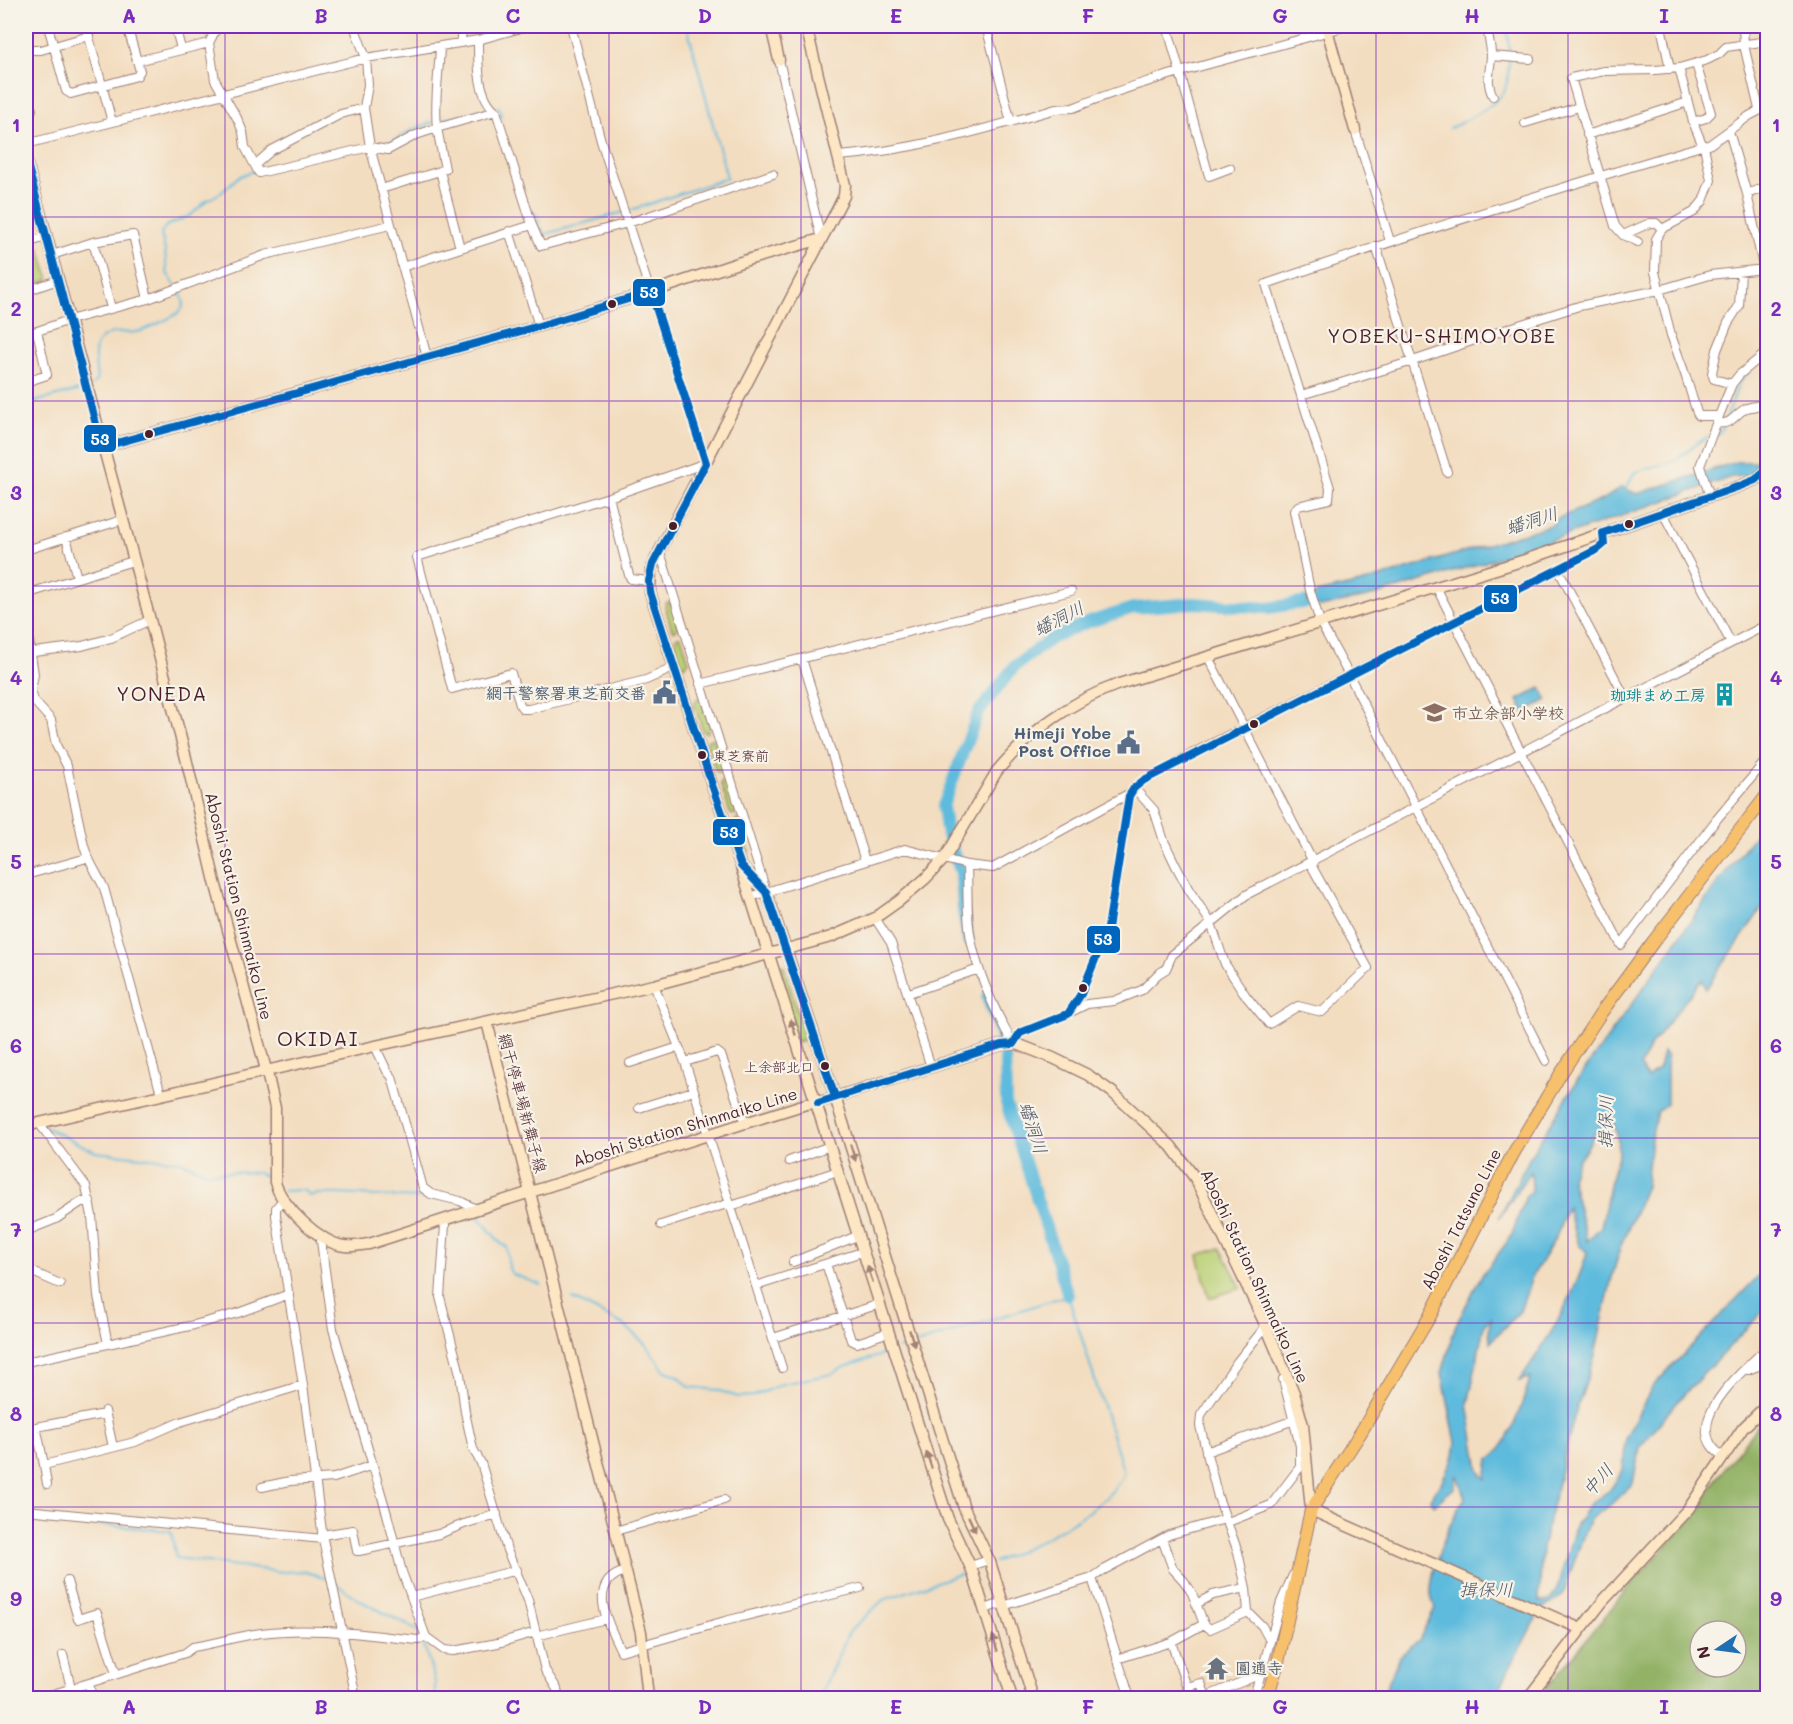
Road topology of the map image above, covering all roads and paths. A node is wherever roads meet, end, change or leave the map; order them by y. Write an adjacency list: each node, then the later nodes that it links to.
1 (48, 26): 24 (street)
2 (86, 26): 19 (street)
3 (128, 26): 33 (street)
4 (175, 26): 27 (street)
5 (215, 26): 22 (street)
6 (354, 26): 30 (street)
7 (463, 26): 23 (street)
8 (528, 26): 20 (street)
9 (571, 26): 72 (street)
10 (771, 26): 32 (street)
11 (806, 26): 60 (street)
12 (986, 26): 50 (street)
13 (1167, 26): 37 (street)
14 (1346, 26): 18 (street)
15 (1488, 26): 29 (street)
16 (1661, 26): 36 (street)
17 (1743, 26): 25 (street)
18 (1327, 28): 37 (street); 54 (street)
19 (89, 36): 24 (street); 38 (street)
20 (478, 40): 23 (street); 47 (street)
21 (1767, 41): 25 (street)
22 (209, 43): 27 (street); 40 (street)
23 (460, 43): 26 (street)
24 (54, 45): 28 (street); 38 (street)
25 (1744, 45): 34 (street); 46 (street)
26 (440, 46): 30 (street); 53 (street)
27 (181, 49): 33 (street)
28 (26, 50)
29 (1491, 56): 31 (street); 41 (street)
30 (366, 58): 40 (street); 45 (street)
31 (1530, 59)
32 (779, 60): 79 (street)
33 (137, 61): 38 (street)
34 (1696, 64): 35 (street); 51 (street)
35 (1679, 68): 36 (street); 42 (street)
36 (1670, 69): 44 (street)
37 (1181, 72): 50 (street); 63 (street)
38 (102, 85): 49 (street)
39 (26, 89): 48 (street)
40 (225, 94): 49 (street); 62 (street)
41 (1493, 96)
42 (1688, 102): 51 (street); 56 (street)
43 (1767, 106): 46 (street)
44 (1579, 107): 52 (street); 56 (street)
45 (364, 108): 58 (street); 62 (street)
46 (1759, 109): 55 (street)
47 (496, 111): 53 (street); 74 (street)
48 (26, 118)
49 (112, 122): 57 (street)
50 (1011, 122): 60 (street)
51 (1693, 122): 59 (street)
52 (1525, 123)
53 (436, 127): 58 (street); 64 (street)
54 (1355, 130): 80 (street)
55 (1729, 131): 59 (street); 69 (street)
56 (1587, 135): 66 (street)
57 (26, 144)
58 (370, 144): 62 (street); 68 (street)
59 (1701, 146): 66 (street); 75 (street)
60 (838, 156): 79 (street)
61 (26, 160): 70 (street, Aboshi Station Shinmaiko Line)
62 (257, 167)
63 (1230, 168)
64 (440, 171): 68 (street); 85 (street)
65 (773, 174): 72 (street)
66 (1600, 176): 77 (street); 80 (street)
67 (1767, 186): 69 (street)
68 (381, 189): 73 (street)
69 (1747, 194): 88 (street)
70 (38, 208): 71 (street); 78 (street, Aboshi Station Shinmaiko Line)
71 (26, 212)
72 (628, 223): 74 (street); 94 (street)
73 (390, 225): 87 (street); 95 (street)
74 (531, 225): 76 (street)
75 (1662, 229): 77 (street); 92 (street)
76 (509, 231): 85 (street); 98 (street)
77 (1623, 235): 82 (street)
78 (47, 237): 83 (street); 86 (street, Aboshi Station Shinmaiko Line)
79 (821, 240): 94 (street); 110 (street)
80 (1390, 241): 84 (street)
81 (93, 242): 86 (street); 95 (street); 96 (street)
82 (1638, 242)
83 (26, 243)
84 (1376, 246): 103 (street); 106 (street)
85 (460, 248): 87 (street)
86 (52, 255): 90 (street, Aboshi Station Shinmaiko Line)
87 (402, 267): 102 (street)
88 (1764, 269): 89 (street); 91 (street)
89 (1741, 272): 92 (street); 105 (street)
90 (58, 280): 93 (street); 97 (street, Aboshi Station Shinmaiko Line)
91 (1767, 288)
92 (1659, 290): 103 (street); 108 (street)
93 (26, 291)
94 (651, 292): 98 (street); 110 (street)
95 (148, 300): 96 (street)
96 (111, 308): 97 (street)
97 (69, 320): 99 (street); 109 (street, Aboshi Station Shinmaiko Line)
98 (539, 326): 102 (street)
99 (37, 331): 100 (street); 104 (street)
100 (26, 335)
101 (1767, 351): 105 (street)
102 (427, 357): 109 (street)
103 (1413, 362): 106 (street); 112 (street)
104 (26, 382)
105 (1732, 384): 108 (street)
106 (1301, 395): 130 (street)
107 (1767, 404): 108 (street)
108 (1718, 420): 114 (street)
109 (102, 447): 116 (street, Aboshi Station Shinmaiko Line)
110 (706, 463): 113 (street); 120 (street)
111 (1767, 469): 114 (street)
112 (1447, 472)
113 (609, 497): 124 (street); 137 (street)
114 (1710, 497): 115 (street)
115 (1663, 513): 117 (street); 133 (street)
116 (122, 520): 118 (street); 121 (street, Aboshi Station Shinmaiko Line)
117 (1603, 533): 122 (street); 125 (street)
118 (66, 537): 119 (street); 123 (street)
119 (26, 550)
120 (660, 552): 124 (street); 139 (street)
121 (133, 561): 123 (street); 128 (street, Aboshi Station Shinmaiko Line)
122 (1558, 569): 131 (street); 140 (street)
123 (76, 578): 127 (street)
124 (649, 581): 137 (street)
125 (1436, 587): 130 (street); 131 (street)
126 (1071, 591): 136 (street)
127 (26, 594)
128 (150, 620): 134 (street); 172 (street, Aboshi Station Shinmaiko Line)
129 (26, 621): 134 (street)
130 (1320, 622): 135 (street); 138 (street)
131 (1453, 622): 138 (street); 142 (street)
132 (1767, 624): 133 (street)
133 (1731, 643): 140 (street)
134 (28, 652): 149 (street)
135 (1208, 657): 141 (street); 148 (street)
136 (802, 659): 139 (street); 150 (street)
137 (674, 668): 147 (street)
138 (1349, 675): 141 (street); 146 (street)
139 (700, 684): 154 (street)
140 (1625, 697): 142 (street)
141 (1244, 728): 144 (street); 151 (street)
142 (1520, 752): 143 (street); 146 (street)
143 (1767, 758)
144 (1132, 790): 152 (street); 157 (street); 163 (street)
145 (1767, 794): 229 (main road, Aboshi Tatsuno Line)
146 (1415, 807): 151 (street); 168 (street)
147 (735, 848): 154 (street); 155 (street)
148 (941, 857): 150 (street); 152 (street); 156 (street)
149 (87, 858): 153 (street); 174 (street)
150 (865, 861): 154 (street)
151 (1311, 862): 157 (street); 157 (street)
152 (967, 865): 160 (street)
153 (26, 875)
154 (766, 892): 155 (street); 158 (street)
155 (750, 897): 159 (street)
156 (874, 918): 158 (street); 162 (street)
157 (1211, 923): 163 (street)
158 (787, 950): 159 (street); 175 (street)
159 (769, 955): 161 (street); 176 (street, one-way to 159)
160 (975, 970): 162 (street); 165 (street)
161 (654, 985): 164 (street); 167 (street)
162 (909, 993): 171 (street)
163 (1068, 1014): 165 (street)
164 (487, 1022): 166 (street); 185 (street, 網干停車場新舞子線)
165 (1007, 1045): 171 (street, Aboshi Station Shinmaiko Line); 204 (street, Aboshi Station Shinmaiko Line)
166 (375, 1046): 172 (street); 189 (street)
167 (679, 1047): 169 (street); 170 (street)
168 (1546, 1061)
169 (685, 1062): 173 (street); 179 (street)
170 (630, 1063)
171 (931, 1067): 175 (street, Aboshi Station Shinmaiko Line)
172 (266, 1071): 174 (street); 186 (street, Aboshi Station Shinmaiko Line)
173 (693, 1091): 177 (street); 181 (street)
174 (161, 1094): 178 (street)
175 (835, 1097): 176 (street, Aboshi Station Shinmaiko Line); 236 (street, one-way to 236)
176 (817, 1103): 179 (street, Aboshi Station Shinmaiko Line); 182 (street)
177 (639, 1108)
178 (39, 1123): 180 (street); 187 (street)
179 (745, 1123): 181 (street, Aboshi Station Shinmaiko Line)
180 (26, 1126)
181 (707, 1135): 185 (street, Aboshi Station Shinmaiko Line); 188 (street)
182 (830, 1146): 183 (street); 184 (street)
183 (789, 1161)
184 (838, 1171): 188 (street); 193 (street)
185 (531, 1191): 189 (street, Aboshi Station Shinmaiko Line); 232 (street, 網干停車場新舞子線)
186 (283, 1200): 194 (street, Aboshi Station Shinmaiko Line); 201 (street)
187 (90, 1201): 192 (street); 207 (street)
188 (730, 1204): 191 (street); 200 (street)
189 (476, 1209): 190 (street, Aboshi Station Shinmaiko Line)
190 (443, 1220): 194 (street, Aboshi Station Shinmaiko Line); 230 (street)
191 (661, 1225)
192 (26, 1231)
193 (857, 1236): 195 (street); 196 (street)
194 (323, 1237): 223 (street)
195 (862, 1252): 197 (street); 202 (street, one-way to 195)
196 (793, 1262)
197 (826, 1264): 200 (street); 203 (street)
198 (26, 1269): 199 (street)
199 (60, 1284)
200 (756, 1286): 206 (street)
201 (289, 1294): 207 (street); 214 (street)
202 (880, 1304): 203 (street); 205 (street)
203 (843, 1316): 205 (street); 206 (street)
204 (1266, 1326): 213 (street, Aboshi Station Shinmaiko Line); 220 (street)
205 (889, 1332): 238 (street, one-way to 205)
206 (772, 1338): 211 (street)
207 (108, 1344): 209 (street)
208 (1767, 1347): 212 (street)
209 (26, 1362)
210 (1767, 1362): 212 (street)
211 (782, 1368)
212 (1745, 1370): 221 (street)
213 (1288, 1376): 216 (street); 229 (street, Aboshi Station Shinmaiko Line)
214 (303, 1384): 219 (street); 224 (street)
215 (1767, 1404): 221 (street)
216 (1294, 1420): 220 (street); 231 (street)
217 (39, 1440): 218 (street); 219 (street); 222 (street)
218 (26, 1443)
219 (112, 1448): 222 (street)
220 (1206, 1452): 231 (street)
221 (1724, 1457): 252 (street)
222 (44, 1465): 225 (street)
223 (373, 1465): 224 (street); 235 (street)
224 (314, 1480): 226 (street); 233 (street)
225 (47, 1484)
226 (262, 1487)
227 (724, 1500): 232 (street)
228 (26, 1510): 233 (street)
229 (1315, 1512): 237 (main road, Aboshi Tatsuno Line); 252 (street)
230 (497, 1514): 235 (street); 239 (street)
231 (1226, 1520): 234 (street); 244 (street)
232 (615, 1531): 240 (street, 網干停車場新舞子線)
233 (322, 1537): 235 (street); 253 (street)
234 (1162, 1539): 241 (street); 246 (street)
235 (394, 1544): 245 (street)
236 (989, 1560): 238 (street); 247 (street)
237 (1298, 1563): 256 (street); 276 (main road, Aboshi Tatsuno Line)
238 (970, 1566): 248 (street)
239 (517, 1570): 245 (street); 254 (street)
240 (625, 1571): 250 (street); 258 (street, 網干停車場新舞子線)
241 (1092, 1578): 247 (street); 260 (street)
242 (67, 1581): 261 (street)
243 (860, 1588): 258 (street)
244 (1246, 1588): 246 (street); 249 (street)
245 (411, 1597): 255 (street)
246 (1196, 1604): 251 (street)
247 (1003, 1605): 248 (street); 272 (street)
248 (985, 1609): 271 (street, one-way to 248)
249 (1248, 1612): 251 (street); 256 (street)
250 (606, 1619): 254 (street); 258 (street)
251 (1204, 1624): 257 (street)
252 (1577, 1627): 277 (street)
253 (343, 1633): 255 (street); 261 (street); 268 (street)
254 (536, 1634): 255 (street); 269 (street)
255 (422, 1639)
256 (1269, 1639): 262 (street)
257 (1171, 1642): 260 (street); 274 (street)
258 (642, 1644): 270 (street, 網干停車場新舞子線)
259 (63, 1655): 264 (street)
260 (1117, 1659): 273 (street)
261 (116, 1674): 263 (street)
262 (1261, 1674): 265 (street); 275 (street)
263 (89, 1683): 264 (street); 267 (street)
264 (71, 1688): 266 (street)
265 (1222, 1695): 274 (street)
266 (53, 1698)
267 (92, 1698)
268 (356, 1698)
269 (559, 1698)
270 (648, 1698)
271 (1012, 1698)
272 (1033, 1698)
273 (1130, 1698)
274 (1205, 1698)
275 (1253, 1698)
276 (1267, 1698)
277 (1528, 1698)

